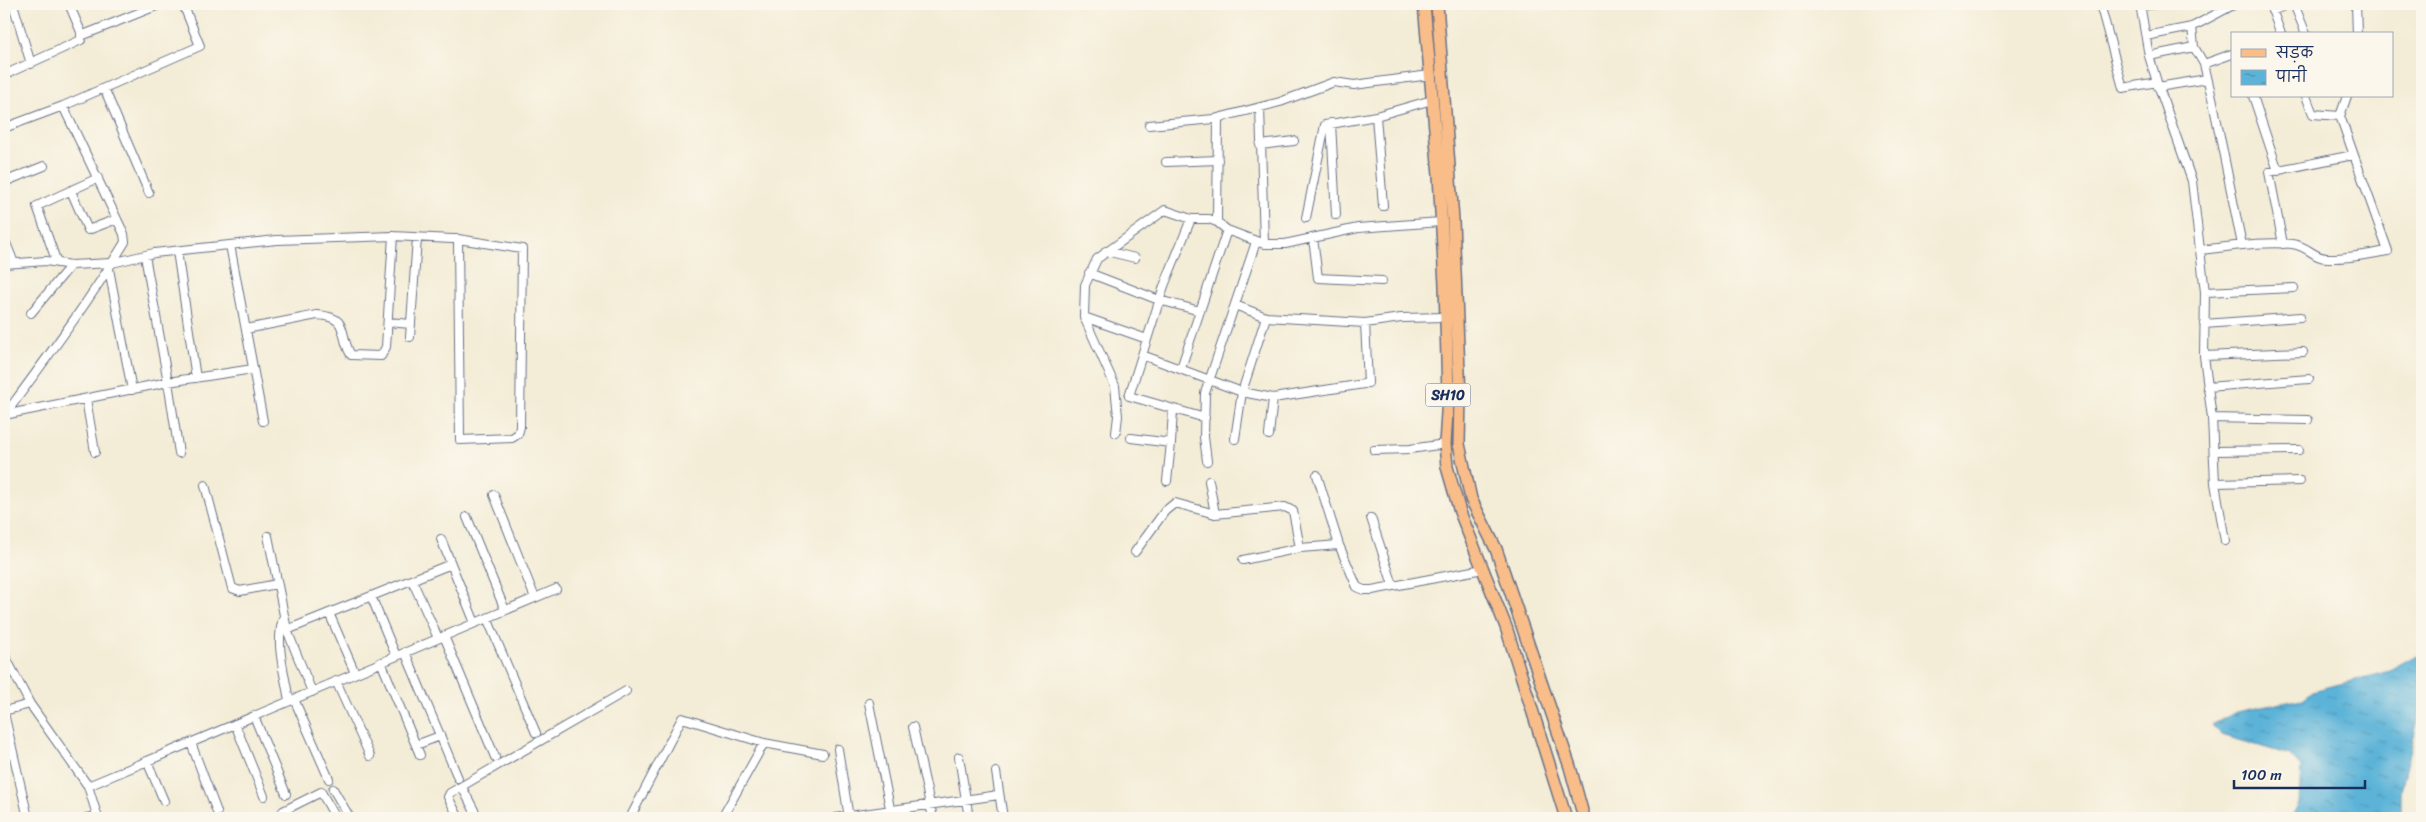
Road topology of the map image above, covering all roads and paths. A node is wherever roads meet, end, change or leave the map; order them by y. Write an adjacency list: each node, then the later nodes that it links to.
1 (13, 4): 25 (street)
2 (69, 4): 20 (street)
3 (161, 4): 20 (street)
4 (183, 4): 31 (street)
5 (1424, 4): 28 (main road, SH10)
6 (1437, 4): 84 (main road, SH10)
7 (2100, 4): 8 (street); 30 (street)
8 (2108, 4)
9 (2155, 4): 14 (street)
10 (2235, 4): 16 (street)
11 (2289, 4): 15 (street)
12 (2294, 4): 18 (street)
13 (2356, 4): 19 (street)
14 (2140, 5): 21 (street)
15 (2271, 7): 17 (street)
16 (2192, 27): 21 (street); 22 (street)
17 (2280, 32)
18 (2305, 32)
19 (2357, 32)
20 (81, 36): 25 (street)
21 (2146, 36): 24 (street)
22 (2194, 47): 24 (street); 26 (street)
23 (2231, 54): 26 (street)
24 (2149, 56): 30 (street)
25 (31, 64): 27 (street)
26 (2204, 64): 29 (street)
27 (4, 75)
28 (1430, 75): 35 (main road, SH10); 37 (street)
29 (2207, 79): 30 (street); 71 (street)
30 (2158, 85): 72 (street)
31 (104, 88): 36 (street); 54 (street)
32 (2255, 98): 50 (street)
33 (2307, 98): 39 (street)
34 (2346, 98): 39 (street)
35 (1432, 100): 38 (street); 61 (main road, SH10)
36 (64, 106): 43 (street); 51 (street)
37 (1260, 107): 40 (street); 45 (street)
38 (1376, 116): 41 (street); 55 (street)
39 (2340, 116): 46 (street)
40 (1218, 118): 42 (street); 47 (street)
41 (1331, 123): 56 (street); 57 (street)
42 (1149, 126)
43 (4, 128)
44 (1294, 141): 45 (street)
45 (1260, 146): 68 (street)
46 (2353, 156): 50 (street); 69 (street)
47 (1218, 160): 48 (street); 60 (street)
48 (1166, 162)
49 (44, 166): 52 (street)
50 (2278, 171): 69 (street)
51 (98, 178): 53 (street); 58 (street)
52 (4, 182)
53 (70, 191): 58 (street); 78 (street)
54 (149, 193)
55 (1383, 206)
56 (1336, 215)
57 (1306, 218)
58 (117, 219): 81 (street)
59 (1191, 219): 60 (street); 74 (street); 87 (street)
60 (1218, 222): 62 (street)
61 (1441, 222): 66 (street); 84 (main road, SH10)
62 (1227, 230): 68 (street); 89 (street)
63 (393, 236): 65 (street); 70 (street); 95 (street)
64 (4, 238): 77 (street)
65 (417, 238): 67 (street); 97 (street)
66 (1313, 238): 68 (street); 83 (street)
67 (458, 240): 67 (street)
68 (1260, 243): 88 (street)
69 (2282, 244): 71 (street)
70 (230, 245): 73 (street); 99 (street)
71 (2242, 245): 72 (street)
72 (2200, 250): 86 (street)
73 (177, 251): 75 (street); 107 (street)
74 (1106, 251): 76 (street); 82 (street)
75 (145, 256): 81 (street); 110 (street)
76 (1135, 258)
77 (14, 263): 78 (street); 79 (street)
78 (57, 263): 80 (street)
79 (4, 264)
80 (71, 265): 81 (street); 90 (street)
81 (110, 266): 112 (street); 117 (street)
82 (1089, 273): 87 (street); 91 (street)
83 (1382, 281)
84 (1449, 285): 93 (main road, SH10); 223 (main road, SH10)
85 (2294, 288): 86 (street)
86 (2205, 292): 98 (street)
87 (1159, 300): 89 (street); 101 (street)
88 (1235, 305): 92 (street); 108 (street)
89 (1200, 311): 105 (street)
90 (31, 314)
91 (1084, 317): 101 (street); 122 (street)
92 (1266, 317): 96 (street); 113 (street)
93 (1446, 317): 96 (street); 127 (main road, SH10)
94 (2300, 317): 98 (street)
95 (388, 322): 97 (street); 99 (street)
96 (1365, 323): 114 (street)
97 (411, 324): 100 (street)
98 (2204, 324): 104 (street)
99 (246, 329): 106 (street)
100 (410, 337)
101 (1147, 338): 103 (street)
102 (2303, 352): 104 (street)
103 (1142, 355): 105 (street); 116 (street)
104 (2204, 356): 111 (street)
105 (1181, 368): 108 (street)
106 (253, 369): 107 (street); 121 (street)
107 (196, 378): 110 (street)
108 (1210, 379): 113 (street); 118 (street)
109 (2309, 379): 111 (street)
110 (168, 382): 112 (street); 132 (street)
111 (2207, 387): 119 (street)
112 (132, 390): 115 (street)
113 (1242, 392): 114 (street); 125 (street)
114 (1273, 398): 123 (street)
115 (86, 399): 117 (street); 131 (street)
116 (1173, 410): 118 (street); 126 (street)
117 (4, 416)
118 (1204, 418): 133 (street)
119 (2212, 418): 120 (street); 130 (street)
120 (2308, 420)
121 (263, 421)
122 (1116, 433)
123 (1269, 435)
124 (1131, 438): 126 (street)
125 (1235, 439)
126 (1171, 443): 135 (street)
127 (1445, 444): 128 (street); 152 (main road, SH10)
128 (1374, 450)
129 (2298, 450): 130 (street)
130 (2214, 451): 138 (street)
131 (95, 452)
132 (179, 453)
133 (1207, 461)
134 (1317, 475): 147 (street)
135 (1167, 481)
136 (2300, 481): 138 (street)
137 (1209, 482): 141 (street)
138 (2215, 482): 146 (street)
139 (205, 485): 154 (street)
140 (494, 495): 158 (street)
141 (1215, 514): 148 (street); 149 (street)
142 (467, 517): 159 (street)
143 (1371, 518): 155 (street)
144 (268, 536): 154 (street)
145 (441, 539): 151 (street)
146 (2225, 541)
147 (1339, 545): 148 (street); 155 (street)
148 (1300, 548): 150 (street)
149 (1135, 552)
150 (1243, 560)
151 (451, 564): 153 (street); 163 (street)
152 (1484, 569): 155 (street); 222 (main road, SH10)
153 (412, 580): 157 (street); 165 (street)
154 (277, 584): 161 (street)
155 (1393, 585)
156 (556, 589): 158 (street)
157 (371, 596): 160 (street); 168 (street)
158 (535, 598): 159 (street)
159 (505, 610): 162 (street)
160 (329, 613): 164 (street); 170 (street)
161 (284, 616): 164 (street); 174 (street)
162 (488, 618): 163 (street); 181 (street)
163 (475, 623): 165 (street)
164 (287, 630): 173 (street)
165 (441, 637): 166 (street); 190 (street)
166 (405, 652): 168 (street); 182 (street)
167 (4, 654): 176 (street)
168 (396, 656): 169 (street)
169 (381, 662): 170 (street); 185 (street)
170 (355, 673): 171 (street)
171 (336, 682): 173 (street); 189 (street)
172 (626, 691): 197 (street)
173 (312, 692): 174 (street)
174 (292, 700): 178 (street); 195 (street)
175 (869, 703): 206 (street)
176 (30, 704): 177 (street); 196 (street)
177 (4, 712): 209 (street)
178 (254, 716): 179 (street); 199 (street)
179 (235, 724): 183 (street); 201 (street)
180 (913, 727): 204 (street)
181 (536, 733)
182 (440, 736): 185 (street); 194 (street)
183 (191, 743): 192 (street); 205 (street)
184 (764, 743): 188 (street); 216 (street); 217 (street)
185 (416, 745): 187 (street)
186 (838, 750): 208 (street)
187 (420, 754)
188 (823, 754)
189 (370, 756)
190 (495, 757)
191 (959, 757): 202 (street)
192 (147, 761): 196 (street); 203 (street)
193 (996, 772): 200 (street)
194 (458, 778)
195 (329, 779)
196 (88, 786): 207 (street)
197 (462, 788): 214 (street); 215 (street)
198 (333, 789): 213 (street)
199 (286, 794)
200 (999, 795): 202 (street); 221 (street)
201 (264, 796)
202 (967, 799): 204 (street); 220 (street)
203 (164, 801)
204 (931, 804): 206 (street); 219 (street)
205 (217, 812)
206 (892, 814): 208 (street)
207 (98, 817): 210 (street)
208 (849, 817): 218 (street)
209 (28, 818)
210 (86, 818)
211 (288, 818): 212 (street)
212 (336, 818)
213 (350, 818)
214 (459, 818)
215 (478, 818)
216 (630, 818)
217 (722, 818)
218 (835, 818)
219 (933, 818)
220 (969, 818)
221 (1003, 818)
222 (1566, 818)
223 (1584, 818)

